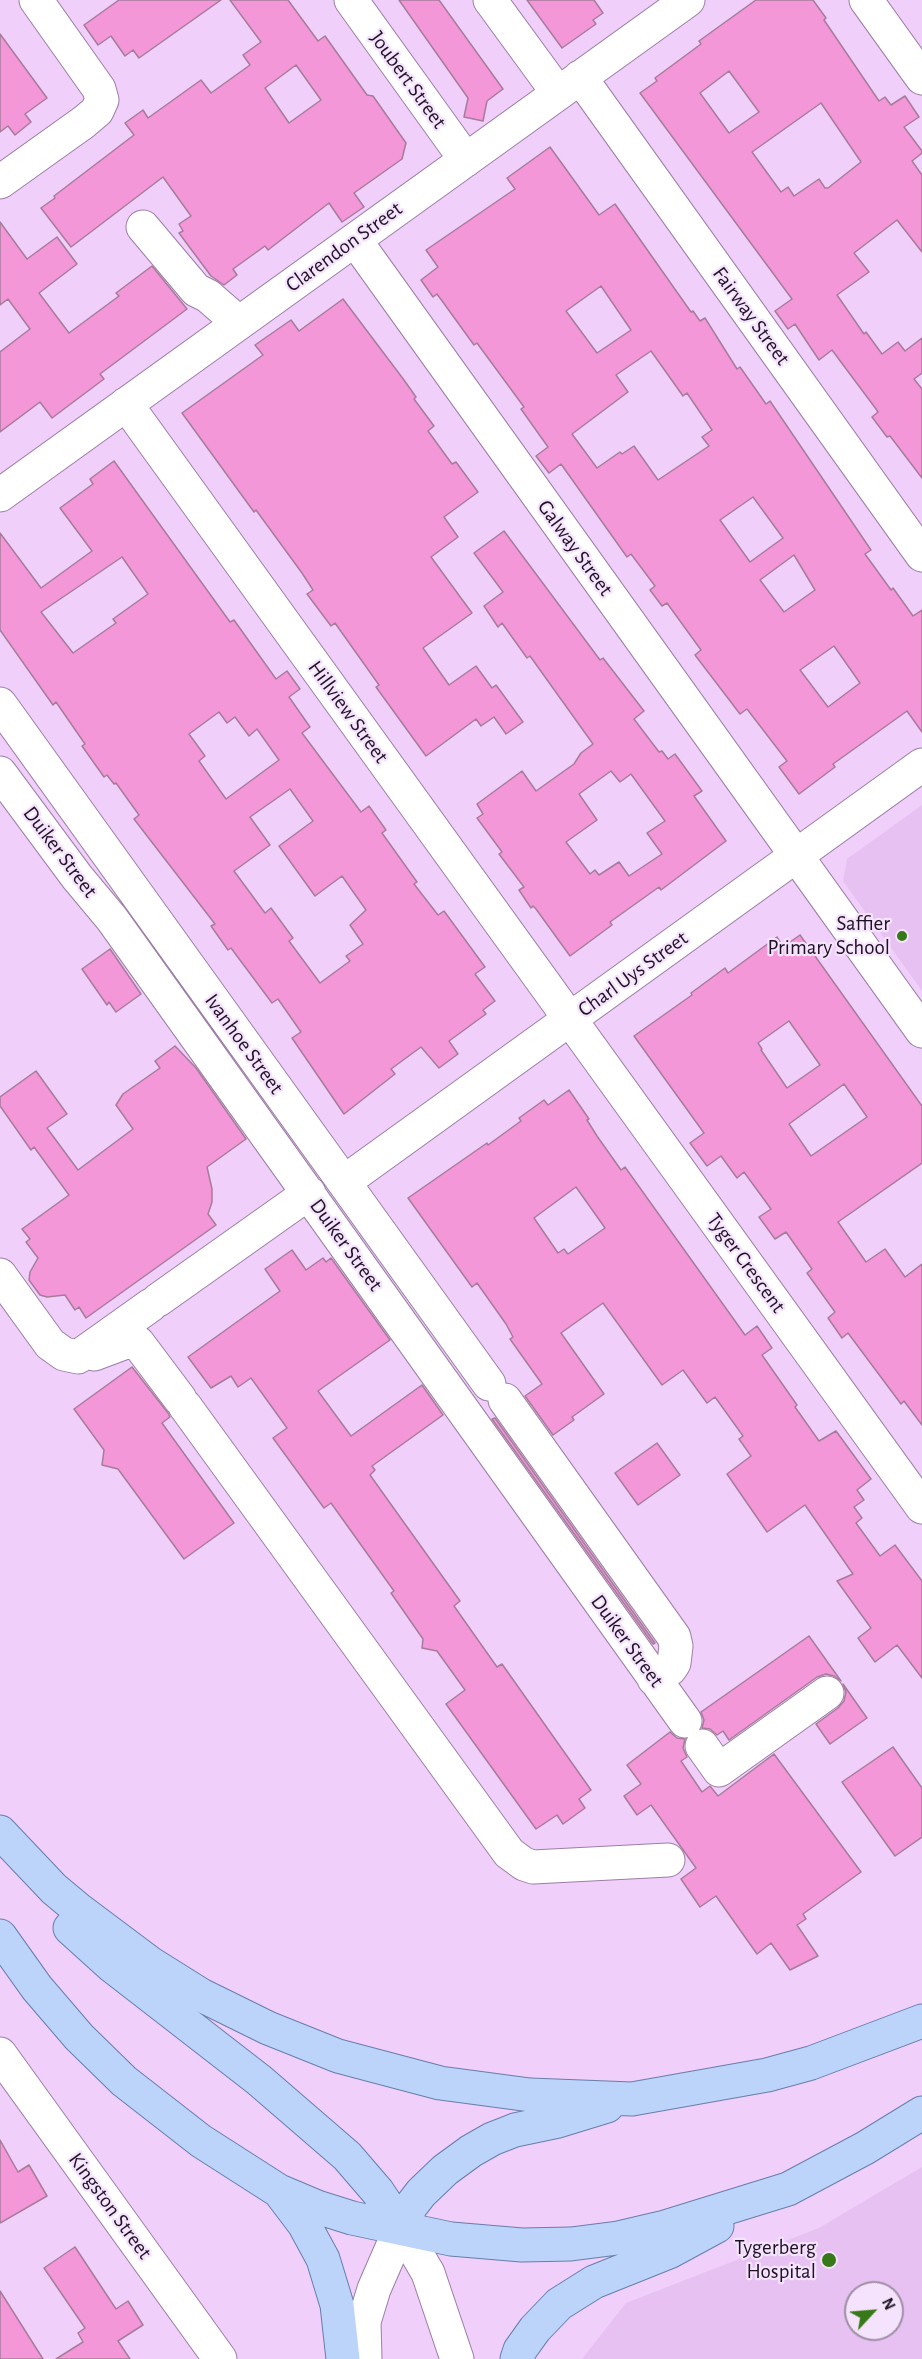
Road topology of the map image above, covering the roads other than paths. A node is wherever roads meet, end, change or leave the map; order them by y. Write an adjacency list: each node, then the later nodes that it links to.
1 (36, 0): 9 (street)
2 (351, 0): 8 (street, Joubert Street)
3 (490, 0): 7 (street, Fairway Street)
4 (688, 0): 7 (street, Clarendon Street)
5 (866, 0): 6 (street)
6 (922, 78)
7 (569, 85): 8 (street, Clarendon Street); 15 (street, Fairway Street)
8 (466, 160): 11 (street, Clarendon Street)
9 (0, 182)
10 (143, 227): 12 (street)
11 (355, 240): 12 (street, Clarendon Street); 19 (street, Galway Street)
12 (239, 323): 13 (street, Clarendon Street)
13 (126, 404): 14 (street, Clarendon Street); 20 (street, Hillview Street)
14 (0, 495)
15 (922, 555)
16 (0, 704): 22 (street, Ivanhoe Street)
17 (922, 765): 19 (street, Charl Uys Street)
18 (0, 773): 23 (street, Duiker Street)
19 (796, 856): 20 (street, Charl Uys Street); 21 (street)
20 (571, 1020): 22 (street, Charl Uys Street); 26 (street, Tyger Crescent)
21 (922, 1031)
22 (344, 1182): 27 (street, Ivanhoe Street)
23 (309, 1193): 25 (street); 27 (street, Duiker Street)
24 (0, 1275): 25 (street)
25 (78, 1357): 31 (street)
26 (922, 1507)
27 (654, 1679): 28 (street, Duiker Street)
28 (827, 1694)
29 (0, 1832): 35 (main road)
30 (0, 1853): 39 (main road)
31 (668, 1860)
32 (0, 1936): 38 (main road)
33 (922, 2021): 35 (main road)
34 (0, 2054): 40 (street, Kingston Street)
35 (632, 2099): 39 (main road)
36 (922, 2113): 37 (main road)
37 (788, 2188): 39 (main road); 44 (main road)
38 (279, 2191): 39 (main road); 41 (main road)
39 (401, 2227): 42 (street); 43 (street)
40 (220, 2359)
41 (343, 2359)
42 (365, 2359)
43 (457, 2359)
44 (517, 2359)

